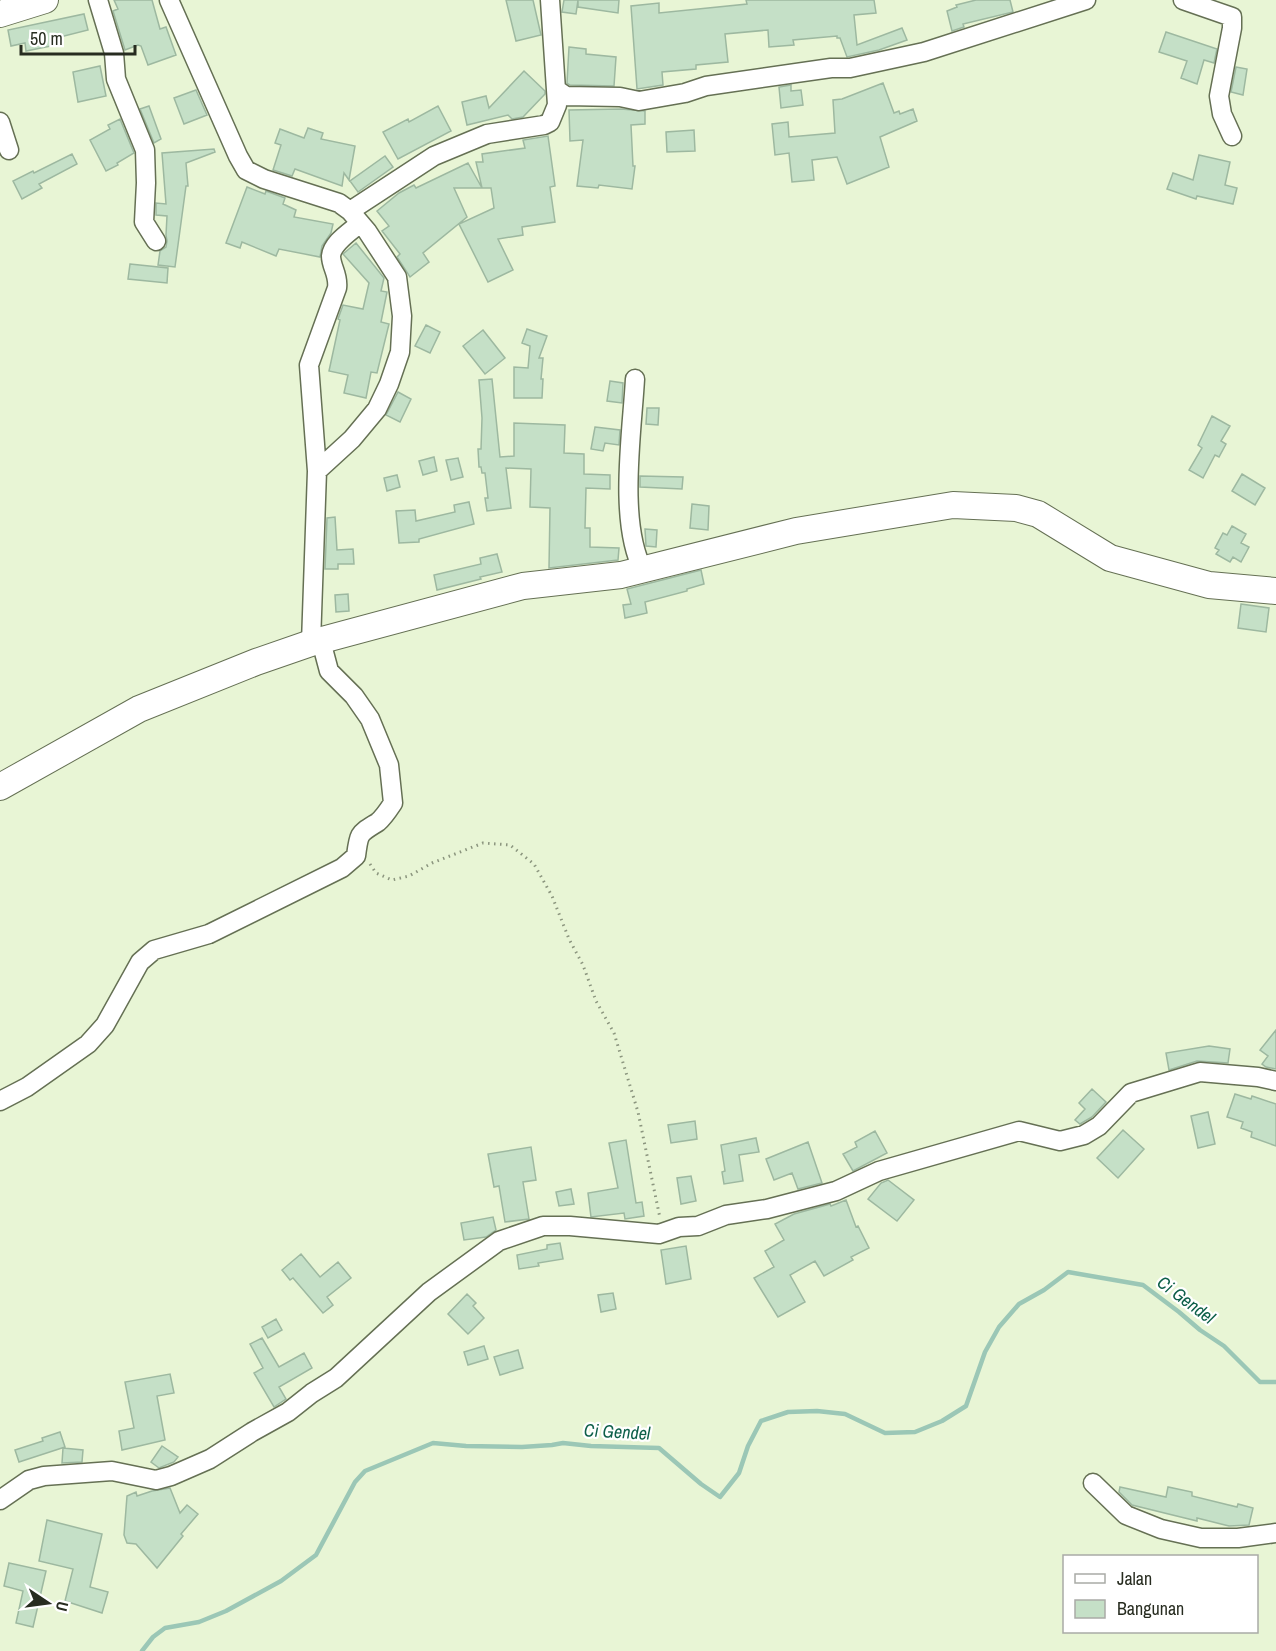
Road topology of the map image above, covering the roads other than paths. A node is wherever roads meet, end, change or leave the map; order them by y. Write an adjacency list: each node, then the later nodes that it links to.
1 (45, 0): 7 (street)
2 (98, 0): 13 (street)
3 (169, 0): 12 (street)
4 (550, 0): 8 (street)
5 (1086, 0): 8 (street)
6 (1183, 0): 10 (street)
7 (0, 14)
8 (556, 89): 12 (street)
9 (0, 122): 11 (street)
10 (1232, 136)
11 (9, 150)
12 (354, 217): 15 (street); 15 (street)
13 (156, 241)
14 (635, 379): 16 (street)
15 (317, 471): 18 (street)
16 (643, 570): 17 (street); 18 (street)
17 (1276, 591)
18 (316, 642): 19 (street); 21 (street)
19 (0, 787)
20 (1276, 1081): 23 (street)
21 (0, 1101)
22 (1094, 1483): 24 (street)
23 (0, 1500)
24 (1276, 1533)

